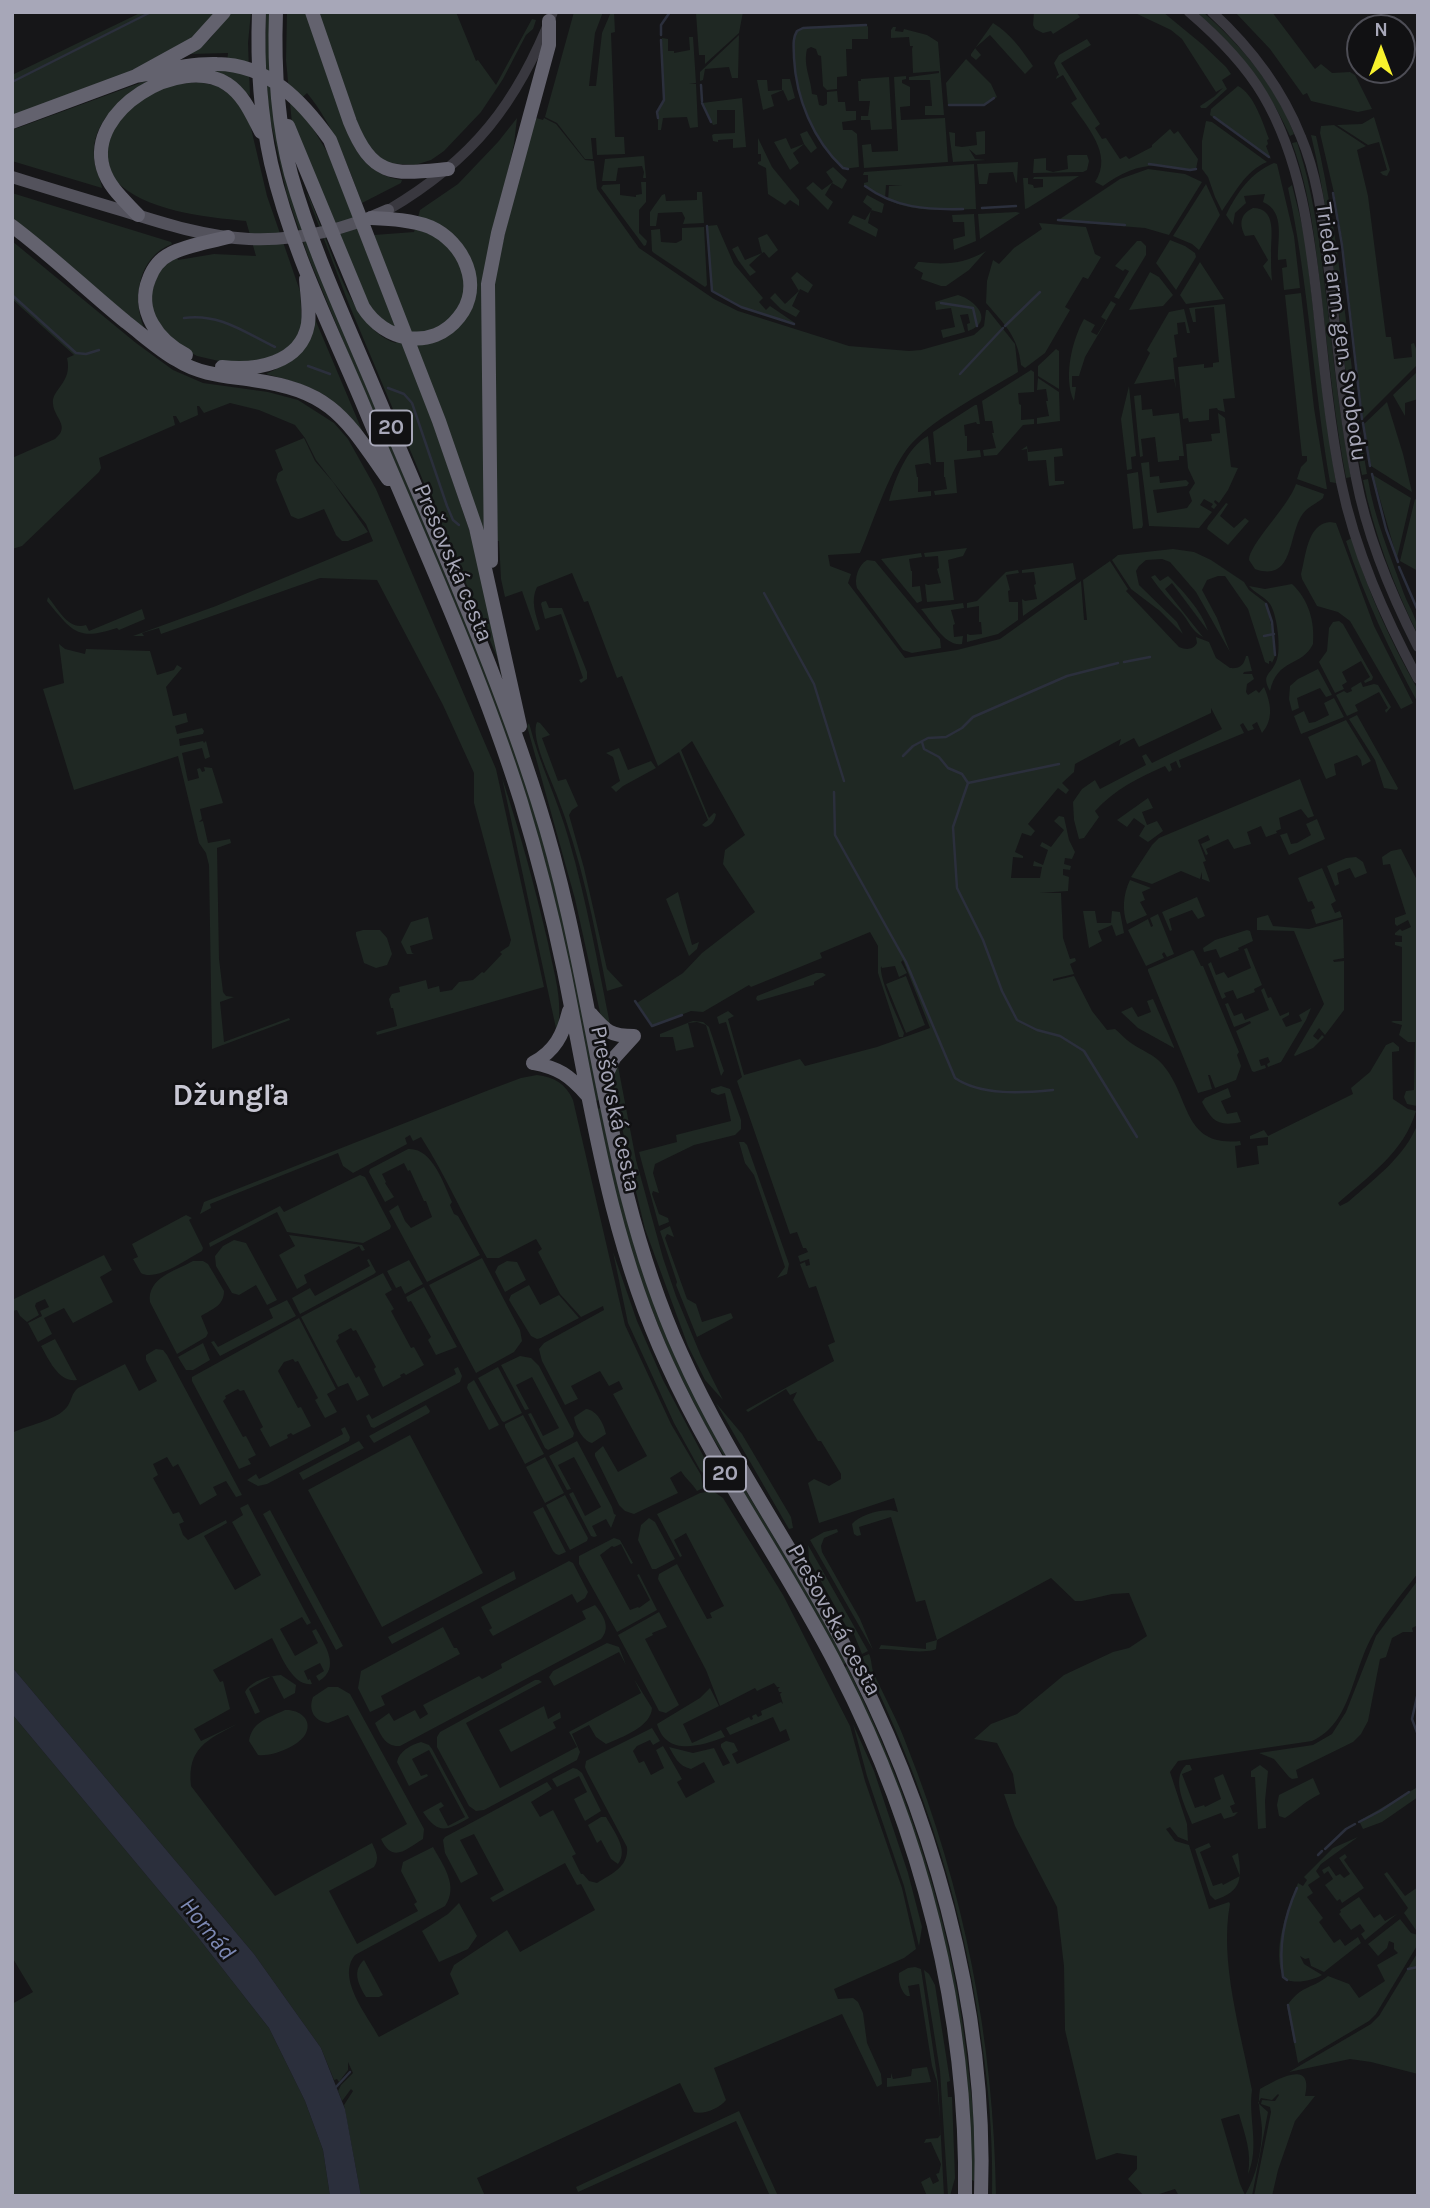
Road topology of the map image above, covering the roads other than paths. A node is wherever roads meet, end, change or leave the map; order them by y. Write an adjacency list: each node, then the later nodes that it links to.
1 (224, 12): 8 (highway)
2 (259, 12): 11 (highway, Prešovská cesta / 20)
3 (276, 12): 9 (highway, Prešovská cesta / 20)
4 (312, 12): 12 (highway)
5 (1189, 12): 23 (street, Trieda arm. gen. Svobodu)
6 (1212, 12): 22 (street, Trieda arm. gen. Svobodu)
7 (551, 17): 12 (street); 21 (highway)
8 (136, 76): 10 (highway); 21 (highway)
9 (278, 98): 15 (highway); 24 (highway, Prešovská cesta / 20)
10 (12, 122)
11 (267, 145): 14 (highway); 19 (highway, Prešovská cesta / 20)
12 (448, 169): 15 (street)
13 (12, 177): 14 (main road)
14 (138, 215): 18 (main road)
15 (390, 215): 16 (highway)
16 (371, 218): 18 (main road)
17 (12, 226): 20 (highway)
18 (228, 237): 19 (highway)
19 (305, 267): 20 (highway, Prešovská cesta / 20)
20 (403, 500): 25 (highway, Prešovská cesta / 20)
21 (491, 590): 24 (highway)
22 (1418, 647)
23 (1418, 678)
24 (522, 752): 26 (highway, Prešovská cesta / 20)
25 (571, 1006): 28 (highway, Prešovská cesta / 20); 28 (highway)
26 (590, 1013): 27 (highway, Prešovská cesta / 20); 27 (highway)
27 (603, 1082): 32 (highway, Prešovská cesta / 20)
28 (588, 1096): 29 (highway, Prešovská cesta / 20)
29 (965, 2176): 30 (highway); 31 (highway, Prešovská cesta / 20)
30 (955, 2196)
31 (965, 2196)
32 (981, 2196)

